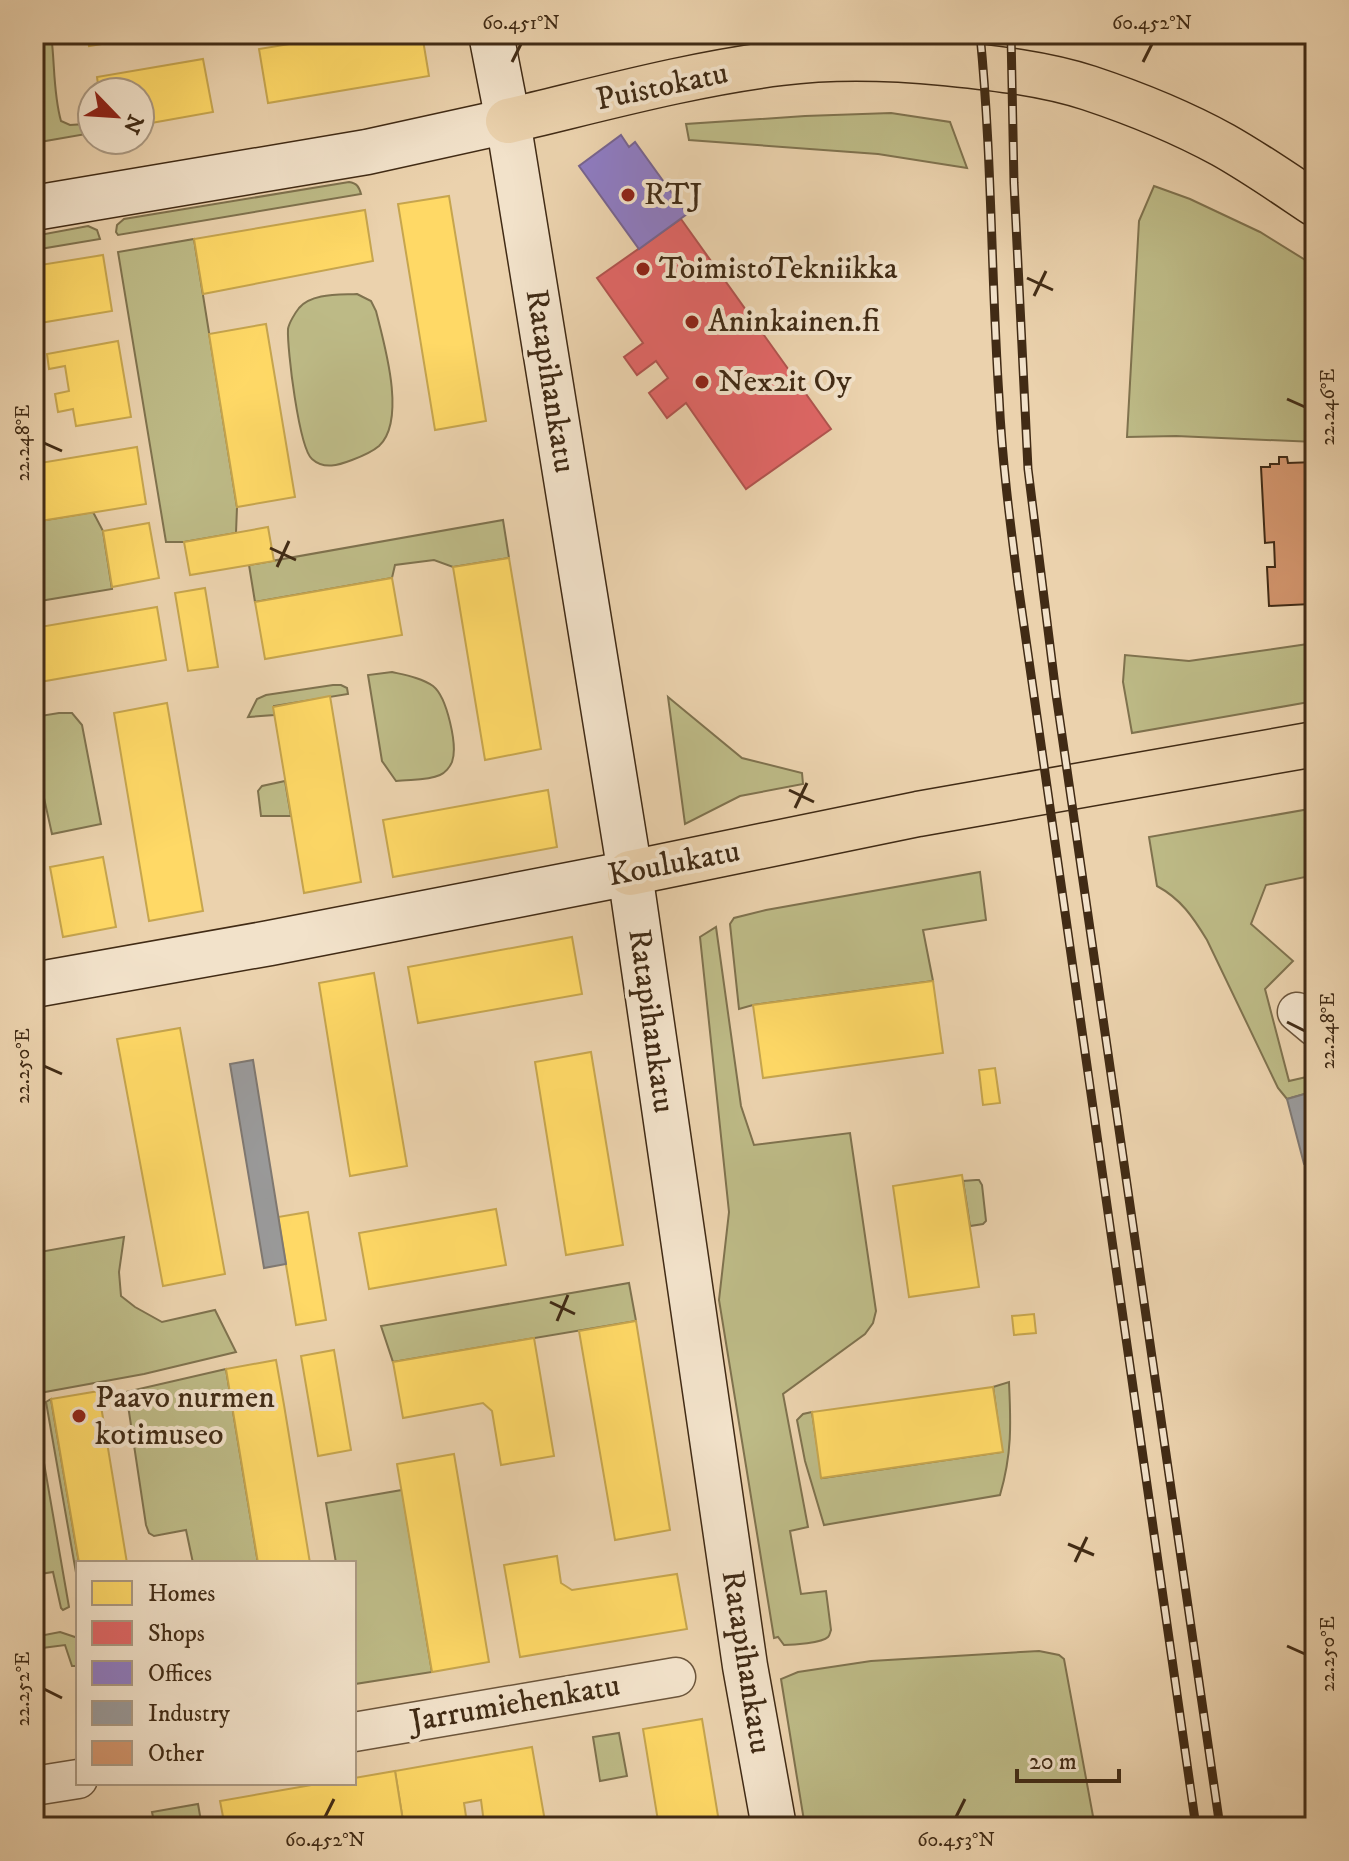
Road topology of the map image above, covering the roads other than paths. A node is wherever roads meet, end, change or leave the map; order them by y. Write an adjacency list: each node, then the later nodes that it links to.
1 (491, 34): 2 (main road, Ratapihankatu)
2 (508, 121): 3 (highway, Puistokatu); 4 (main road, Puistokatu); 6 (main road, Ratapihankatu)
3 (1315, 204)
4 (34, 208)
5 (1315, 744): 6 (highway, Koulukatu)
6 (630, 873): 7 (main road, Koulukatu); 12 (main road, Ratapihankatu)
7 (34, 985)
8 (676, 1677): 9 (street, Jarrumiehenkatu)
9 (356, 1732)
10 (76, 1779): 11 (street)
11 (34, 1786)
12 (774, 1827)

